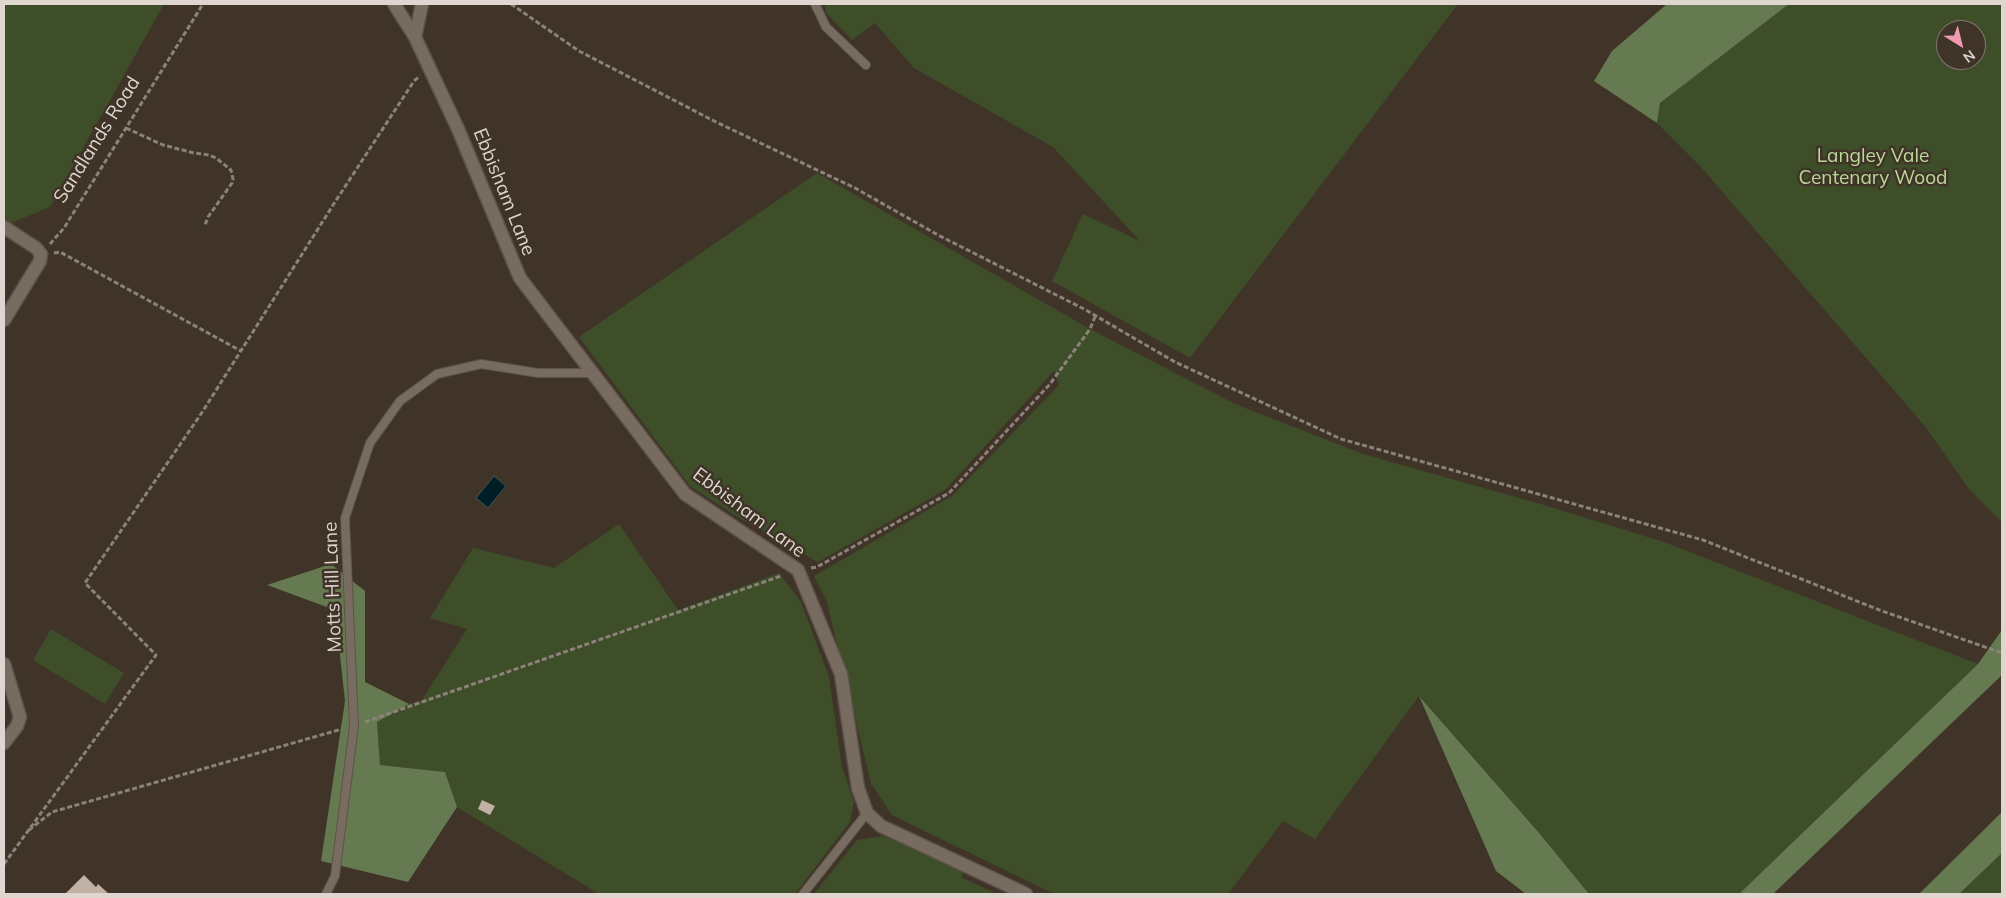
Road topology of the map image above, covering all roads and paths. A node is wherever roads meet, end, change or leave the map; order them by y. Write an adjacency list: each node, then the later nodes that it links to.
1 (203, 4): 9 (path, Sandlands Road)
2 (395, 4): 6 (street, Ebbisham Lane)
3 (422, 4): 6 (street)
4 (511, 4): 13 (path)
5 (815, 4): 7 (lane)
6 (415, 37): 8 (street, Ebbisham Lane)
7 (866, 65)
8 (430, 68): 15 (path); 16 (street, Ebbisham Lane)
9 (126, 128): 10 (path); 12 (path, Sandlands Road)
10 (205, 225)
11 (4, 228): 12 (street)
12 (41, 254): 14 (street); 15 (path)
13 (1095, 317): 17 (path); 18 (path)
14 (4, 320)
15 (241, 351): 23 (path)
16 (591, 373): 17 (street, Ebbisham Lane); 20 (lane, Motts Hill Lane)
17 (798, 570): 20 (path); 22 (street, Ebbisham Lane)
18 (2002, 653)
19 (4, 664): 21 (street)
20 (354, 726): 23 (path); 25 (lane, Motts Hill Lane)
21 (4, 743)
22 (867, 813): 26 (lane); 27 (street)
23 (30, 830): 24 (path)
24 (4, 864)
25 (326, 894)
26 (803, 894)
27 (1026, 894)

